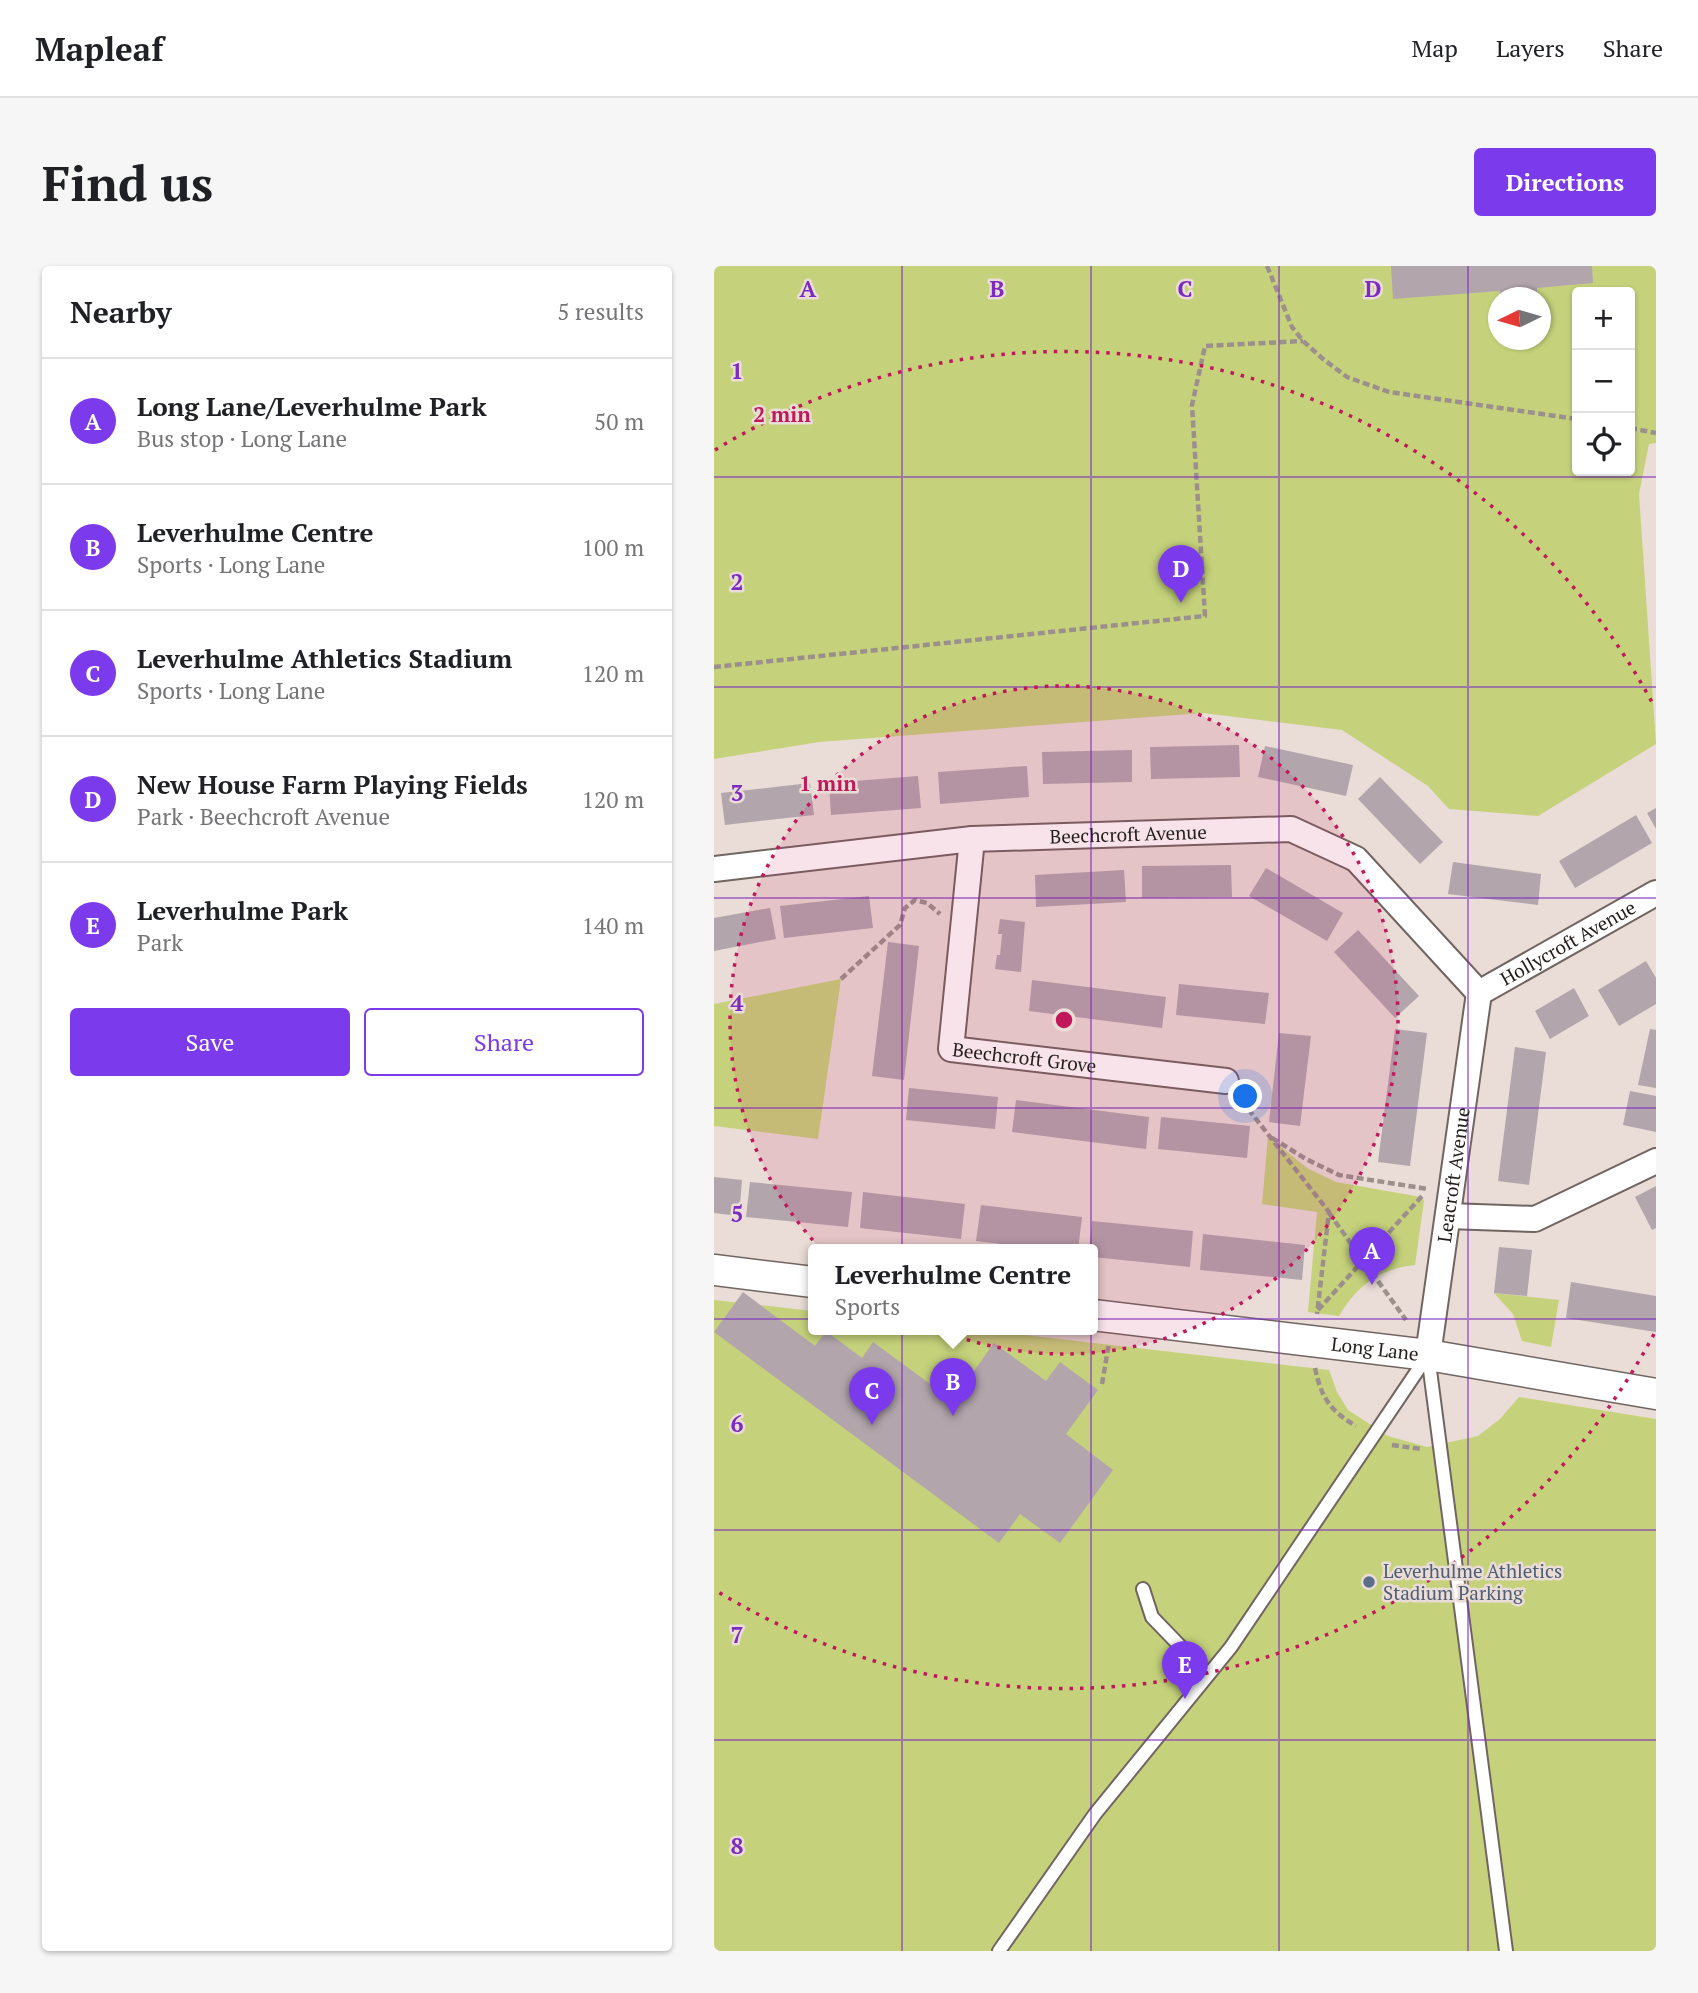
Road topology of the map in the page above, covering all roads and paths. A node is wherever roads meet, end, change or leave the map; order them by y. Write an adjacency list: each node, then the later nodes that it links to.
1 (1267, 266): 2 (path)
2 (1303, 341): 3 (path); 6 (path)
3 (1572, 418)
4 (1635, 429): 5 (path)
5 (1656, 433)
6 (714, 667)
7 (972, 839): 8 (street, Beechcroft Avenue); 10 (street, Beechcroft Grove); 12 (street, Beechcroft Avenue)
8 (714, 869)
9 (1656, 893): 12 (street, Hollycroft Avenue)
10 (964, 918): 11 (path); 13 (street, Beechcroft Grove)
11 (842, 979)
12 (1479, 993): 16 (street, Leacroft Avenue)
13 (1226, 1081): 14 (path)
14 (1269, 1136): 16 (path); 17 (path)
15 (1656, 1161): 18 (street)
16 (1440, 1190): 18 (street, Leacroft Avenue); 19 (path)
17 (1329, 1212): 19 (path); 22 (path)
18 (1448, 1216): 25 (street, Leacroft Avenue)
19 (1363, 1260): 22 (path); 25 (path)
20 (714, 1270): 21 (street)
21 (808, 1281)
22 (1318, 1311): 24 (path)
23 (1103, 1317): 24 (street, Long Lane); 26 (path)
24 (1314, 1342): 25 (street, Long Lane); 28 (path)
25 (1428, 1353): 27 (street, Long Lane); 28 (lane); 29 (lane)
26 (1102, 1384)
27 (1656, 1394)
28 (1374, 1437): 29 (path); 31 (lane)
29 (1440, 1447): 33 (lane)
30 (1143, 1589): 31 (lane)
31 (1208, 1675): 32 (lane)
32 (999, 1951)
33 (1506, 1951)

